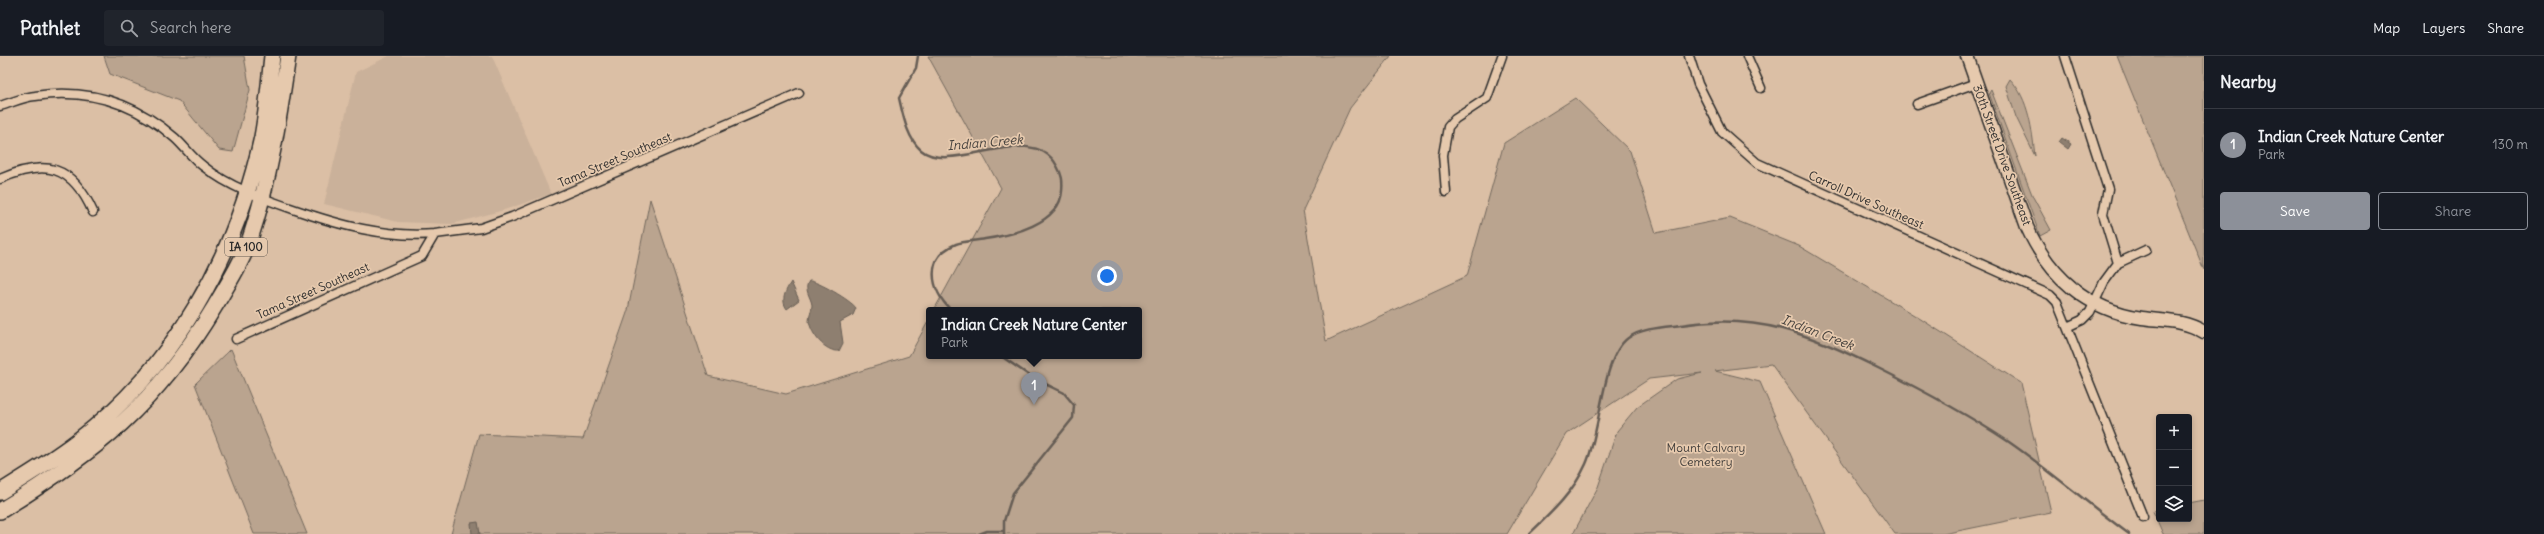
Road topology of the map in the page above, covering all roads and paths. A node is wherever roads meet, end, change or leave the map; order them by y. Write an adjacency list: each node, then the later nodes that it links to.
1 (272, 56): 15 (highway, IA 100)
2 (288, 56): 16 (highway, IA 100)
3 (1502, 56): 14 (street)
4 (1689, 56): 22 (street, Carroll Drive Southeast)
5 (1748, 56): 9 (street)
6 (1967, 56): 8 (main road, 30th Street Drive Southeast)
7 (2066, 56): 20 (street)
8 (1976, 83): 11 (street); 21 (main road, 30th Street Drive Southeast)
9 (1760, 88)
10 (799, 93): 18 (street, Tama Street Southeast)
11 (1917, 104)
12 (0, 106): 15 (street, Tama Street Southeast)
13 (0, 178): 17 (street)
14 (1446, 192)
15 (247, 193): 16 (street, Tama Street Southeast); 25 (highway, IA 100)
16 (262, 198): 18 (street, Tama Street Southeast); 26 (highway, IA 100)
17 (93, 212)
18 (435, 234): 24 (street, Tama Street Southeast)
19 (2146, 250): 20 (street)
20 (2118, 263): 21 (street)
21 (2093, 303): 22 (street); 23 (main road, 30th Street Drive Southeast)
22 (2067, 327): 27 (street)
23 (2204, 332)
24 (236, 339)
25 (0, 492)
26 (0, 511)
27 (2143, 518)

